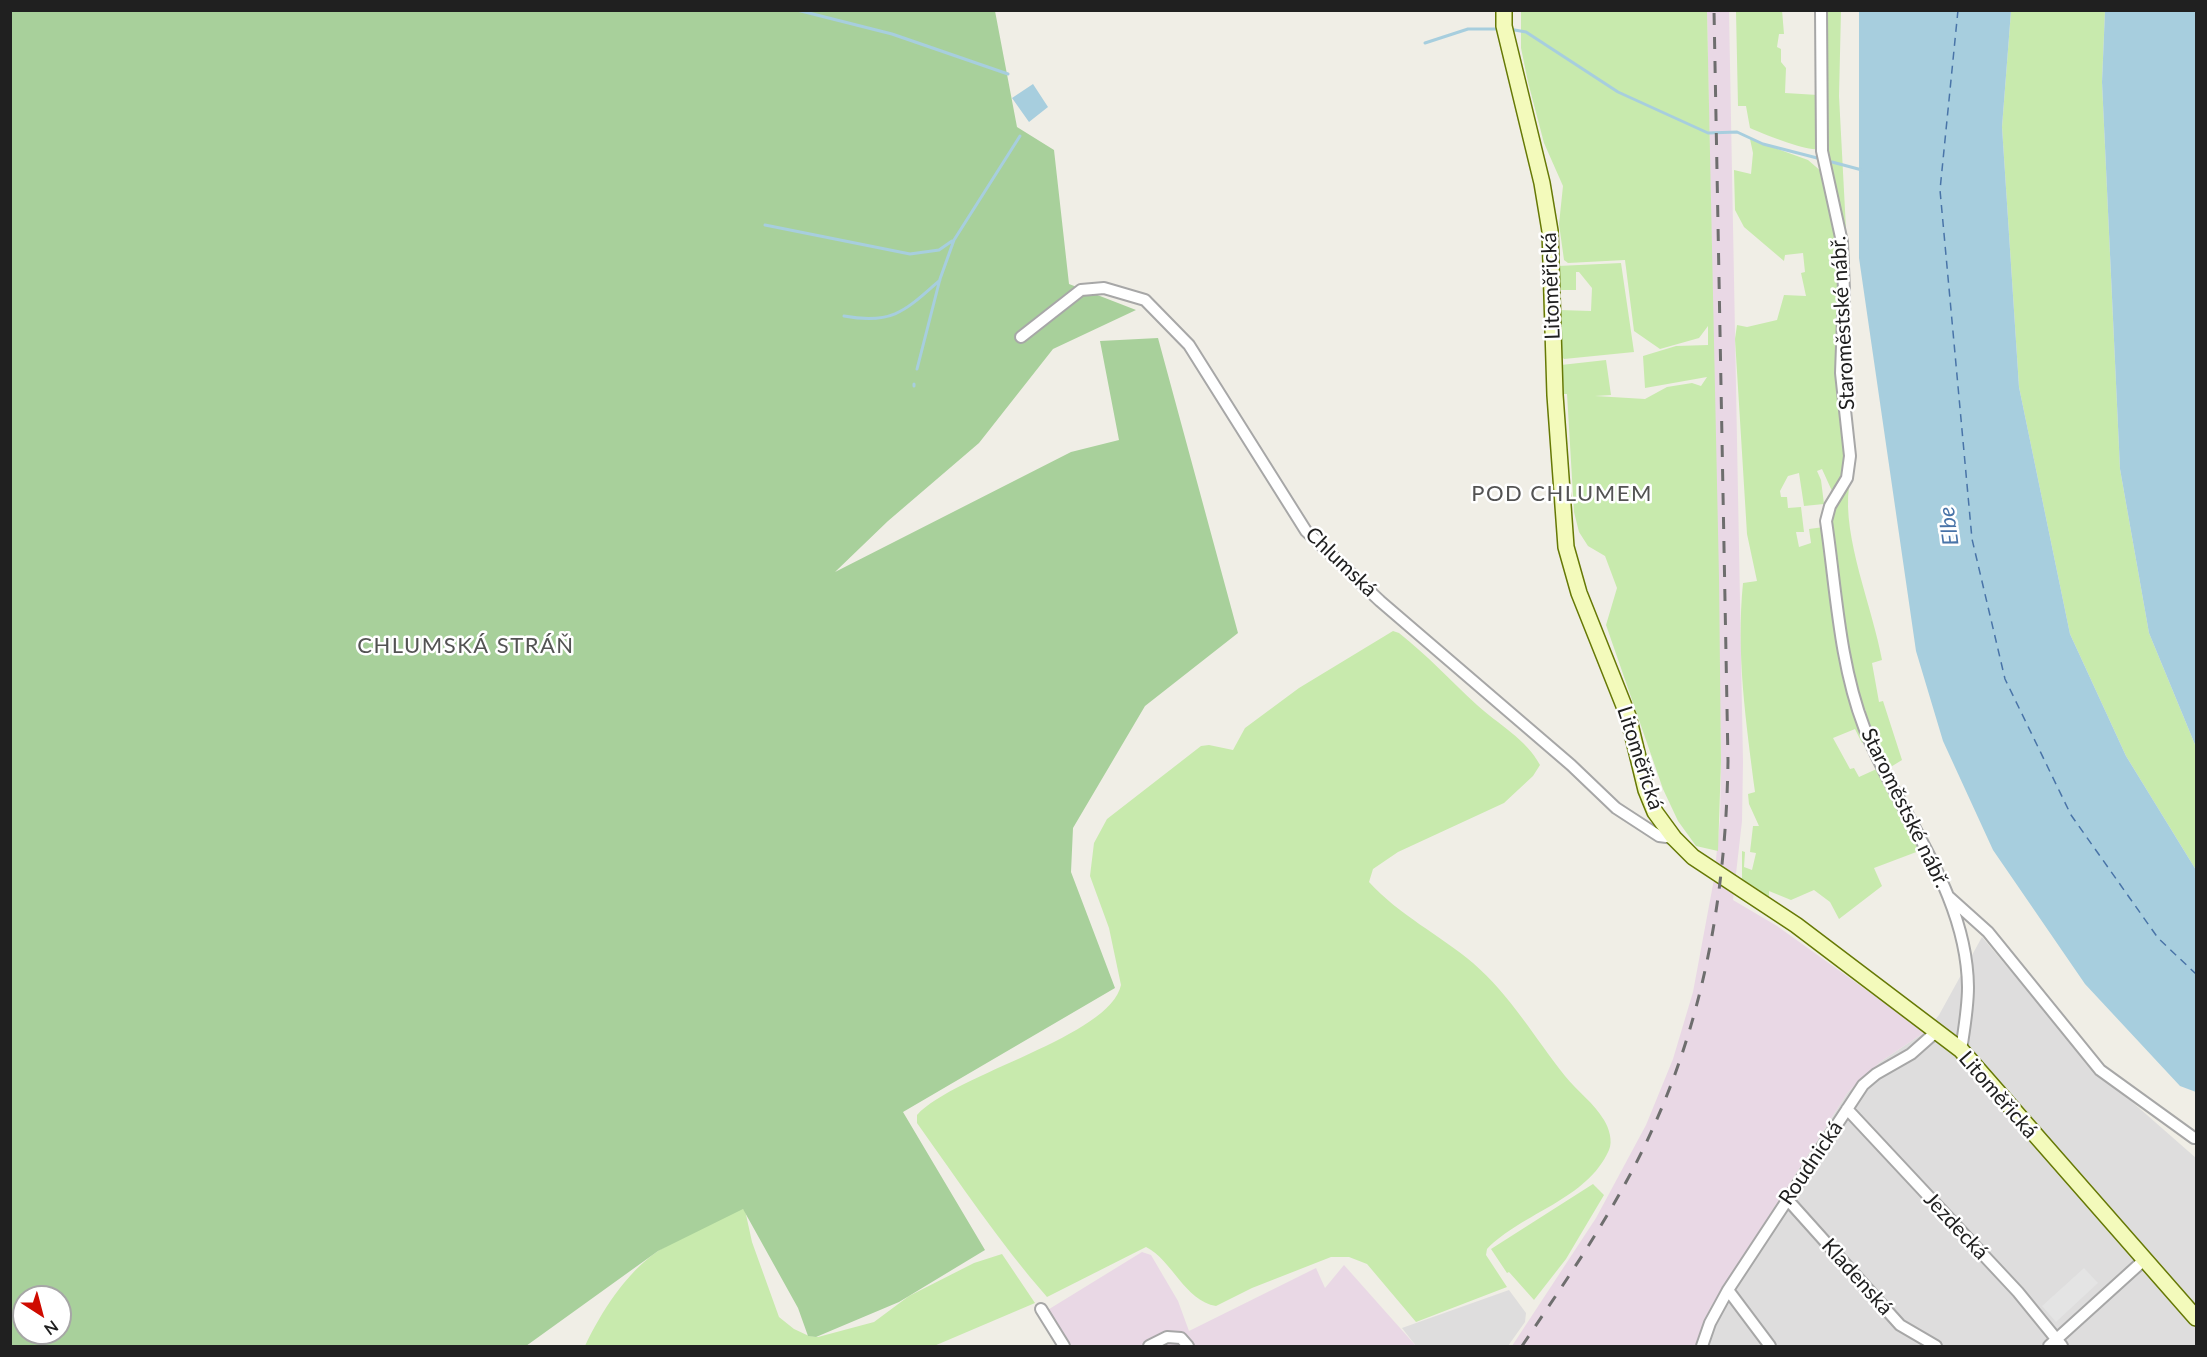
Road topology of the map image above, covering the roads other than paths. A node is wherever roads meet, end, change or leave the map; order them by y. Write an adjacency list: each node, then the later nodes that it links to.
1 (1504, 10): 4 (main road, Litoměřická)
2 (1821, 10): 5 (street, Staroměstské nábř.)
3 (1021, 337): 4 (street, Chlumská)
4 (1674, 838): 6 (main road, Litoměřická)
5 (1948, 896): 7 (street, Staroměstské nábř.); 9 (street, Staroměstské nábř.)
6 (1937, 1031): 7 (main road, Litoměřická); 8 (street, Roudnická)
7 (1961, 1050): 11 (main road, Litoměřická)
8 (1847, 1109): 10 (street, Roudnická); 15 (street, Jezdecká)
9 (2194, 1138)
10 (1787, 1199): 12 (street, Roudnická); 21 (street, Kladenská)
11 (2144, 1260): 14 (main road, Litoměřická); 15 (street)
12 (1728, 1290): 19 (street, Roudnická); 20 (street)
13 (1041, 1309): 16 (street)
14 (2196, 1318)
15 (2056, 1344)
16 (1064, 1347)
17 (1149, 1347): 18 (street)
18 (1188, 1347)
19 (1702, 1347)
20 (1770, 1347)
21 (1936, 1347)

